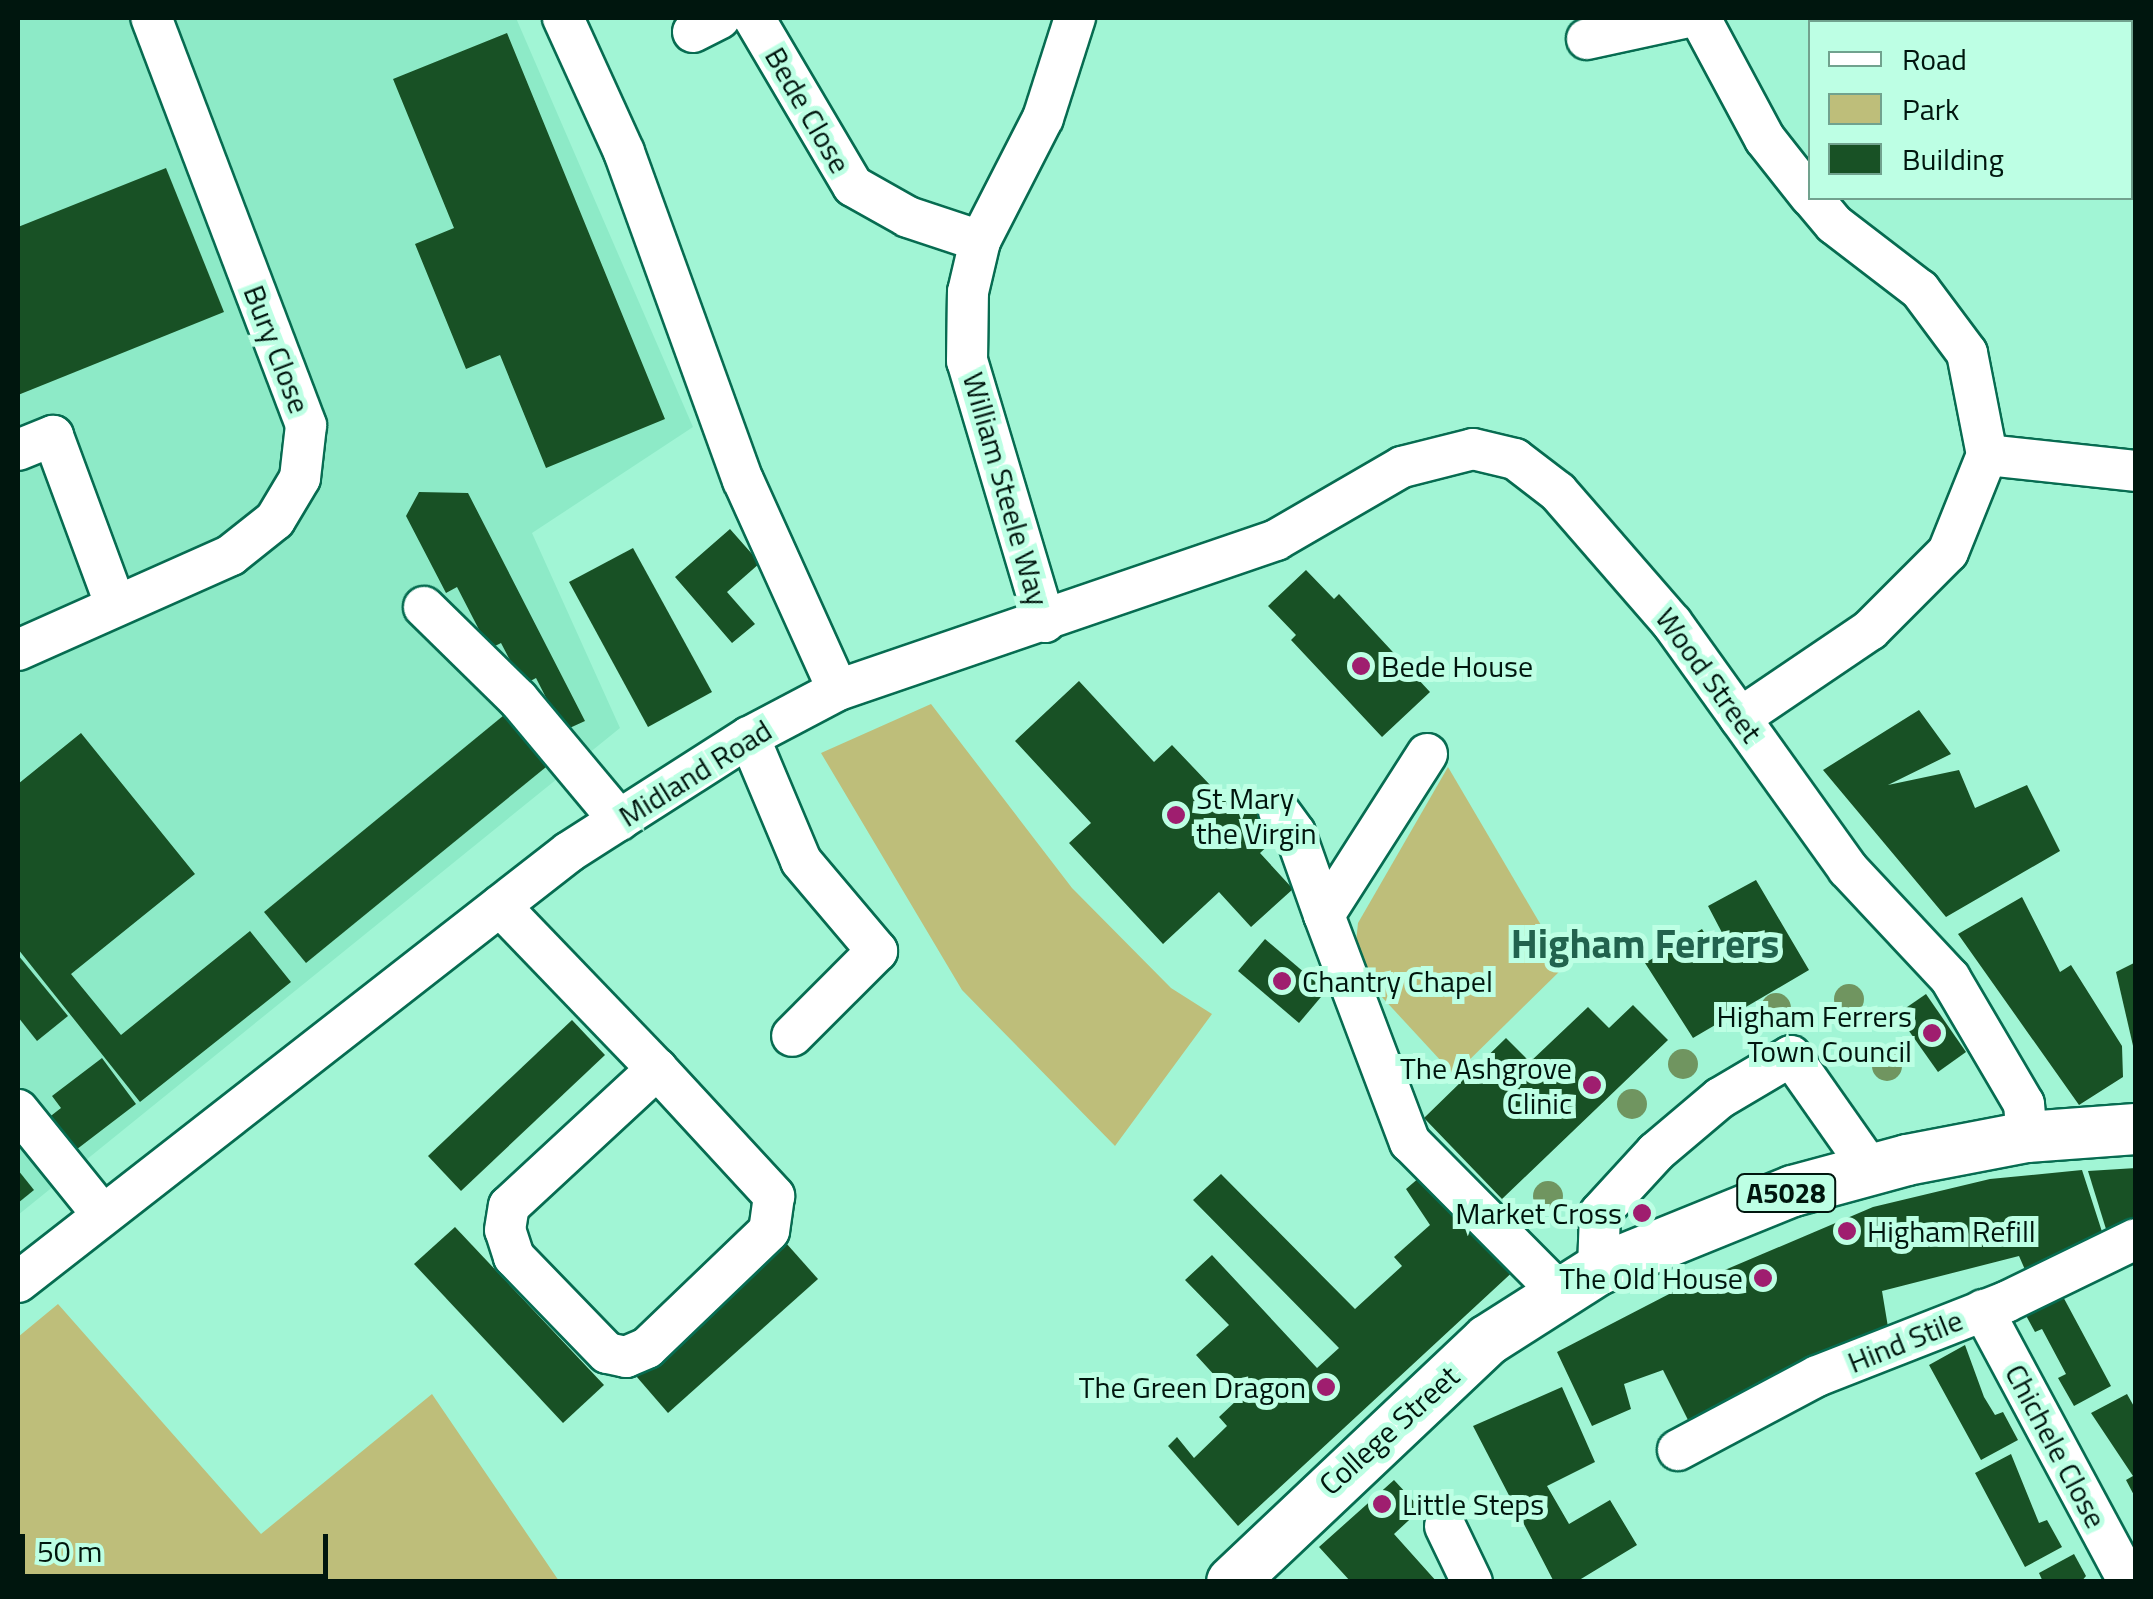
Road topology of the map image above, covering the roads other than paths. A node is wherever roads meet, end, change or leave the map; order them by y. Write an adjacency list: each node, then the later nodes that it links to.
1 (151, 18): 15 (street, Bury Close)
2 (562, 18): 19 (street)
3 (754, 18): 10 (street, Bede Close)
4 (1076, 18): 10 (street, William Steele Way)
5 (1683, 18): 7 (street)
6 (1700, 18): 8 (street)
7 (1587, 38)
8 (1808, 192)
9 (1814, 200): 13 (street)
10 (980, 241): 17 (street, William Steele Way)
11 (1472, 449): 17 (street, Midland Road); 20 (street, Wood Street)
12 (18, 450): 15 (street)
13 (1987, 455): 14 (street); 20 (street)
14 (2136, 471)
15 (116, 606): 18 (street, Bury Close)
16 (424, 607): 24 (street)
17 (1045, 622): 19 (street, Midland Road)
18 (18, 650)
19 (838, 690): 21 (street, Midland Road)
20 (1740, 718): 31 (street, Wood Street)
21 (749, 737): 24 (street, Midland Road); 27 (street)
22 (1427, 754): 26 (street)
23 (1279, 811): 26 (street)
24 (619, 820): 25 (street, Midland Road)
25 (500, 906): 28 (street); 33 (street, Midland Road)
26 (1324, 915): 35 (street)
27 (792, 1036)
28 (657, 1069): 28 (street)
29 (18, 1110): 33 (street)
30 (2136, 1128): 31 (main road, A5028)
31 (2027, 1137): 32 (main road, A5028)
32 (1872, 1170): 35 (main road, A5028); 35 (street)
33 (101, 1213): 36 (street, Midland Road)
34 (2136, 1239): 37 (street, Hind Stile)
35 (1578, 1281): 40 (main road, College Street / A5028)
36 (18, 1282)
37 (1983, 1310): 38 (street, Hind Stile); 42 (street, Chichele Close)
38 (1678, 1450)
39 (1445, 1526): 41 (street)
40 (1232, 1582)
41 (1472, 1582)
42 (2129, 1582)

